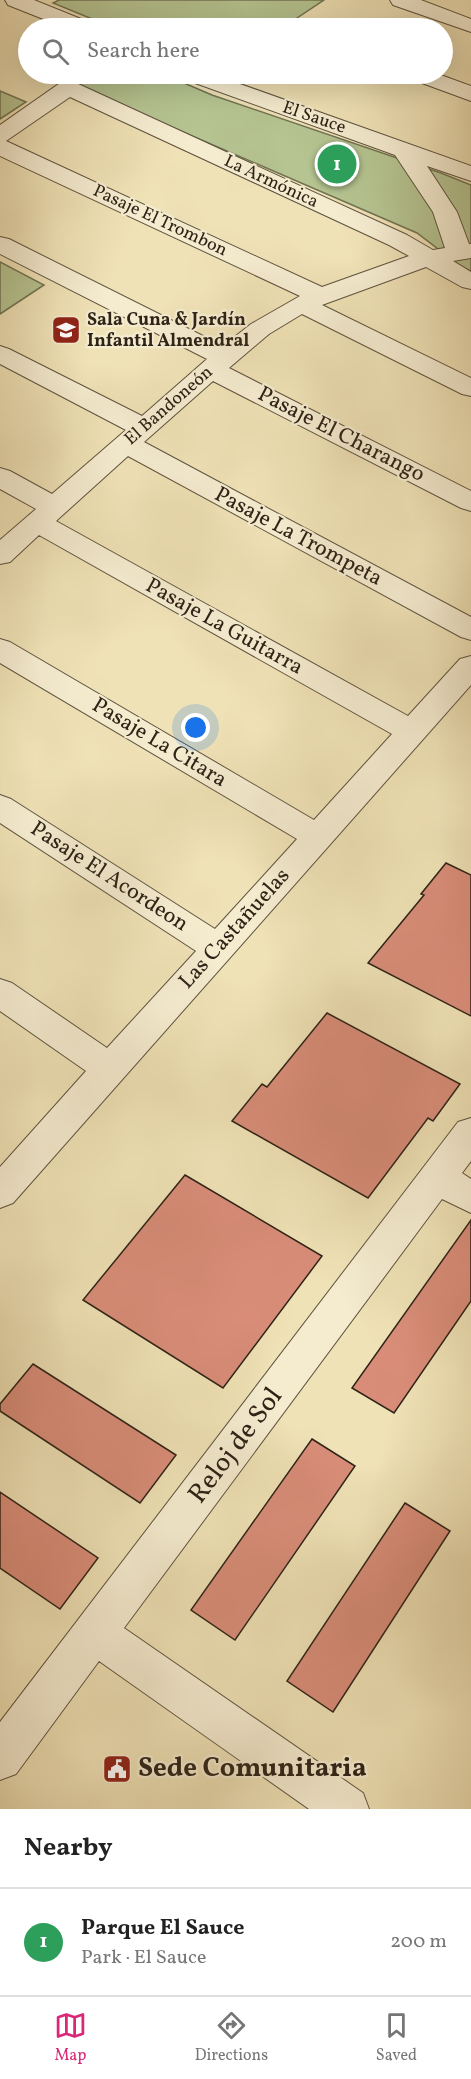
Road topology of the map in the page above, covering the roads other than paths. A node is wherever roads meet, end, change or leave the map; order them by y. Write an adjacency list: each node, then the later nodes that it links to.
1 (16, 0): 3 (street)
2 (400, 0): 4 (street)
3 (59, 18)
4 (449, 18)
5 (453, 19): 6 (street)
6 (471, 26)
7 (220, 84): 12 (street, El Sauce)
8 (445, 84): 9 (street)
9 (471, 94)
10 (0, 135): 16 (street, La Armónica)
11 (0, 147): 18 (street, Pasaje El Trombon)
12 (404, 149): 13 (street, El Sauce); 15 (street, El Bandoneón)
13 (465, 165)
14 (0, 244): 20 (street, Pasaje El Charango)
15 (464, 252): 16 (street, El Bandoneón)
16 (428, 258): 17 (street, La Armónica); 18 (street, El Bandoneón)
17 (471, 282)
18 (311, 300): 20 (street, El Bandoneón); 21 (street, Pasaje El Trombon)
19 (0, 354): 22 (street, Pasaje La Trompeta)
20 (217, 363): 22 (street, El Bandoneón); 24 (street, Pasaje El Charango)
21 (471, 388)
22 (135, 436): 25 (street, El Bandoneón); 27 (street, Pasaje La Trompeta)
23 (0, 477): 25 (street, Pasaje La Guitarra)
24 (471, 502)
25 (46, 515): 26 (street, El Bandoneón); 30 (street, Pasaje La Guitarra)
26 (0, 555)
27 (471, 630)
28 (0, 649): 32 (street, Pasaje La Citara)
29 (471, 666): 30 (street, Las Castañuelas)
30 (412, 732): 32 (street, Las Castañuelas)
31 (0, 807): 33 (street, Pasaje El Acordeon)
32 (318, 837): 33 (street, Las Castañuelas)
33 (218, 948): 35 (street, Las Castañuelas)
34 (0, 993): 35 (street)
35 (110, 1069): 38 (street, Las Castañuelas)
36 (471, 1133): 37 (street, Reloj de Sol)
37 (437, 1178): 39 (street); 40 (street, Reloj de Sol)
38 (0, 1192)
39 (471, 1197)
40 (95, 1633): 41 (street, Reloj de Sol); 42 (street)
41 (0, 1758)
42 (347, 1809)

